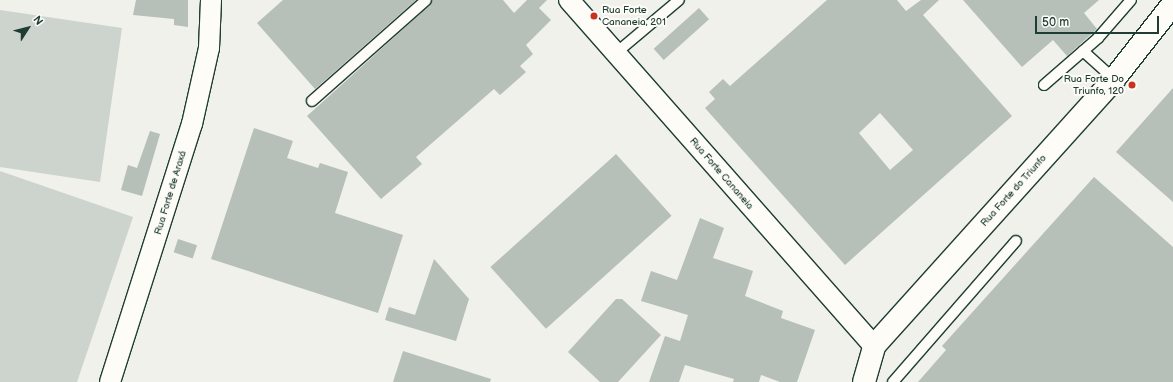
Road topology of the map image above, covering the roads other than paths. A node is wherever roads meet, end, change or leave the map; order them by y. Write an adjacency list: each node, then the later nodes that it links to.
1 (211, 0): 14 (street, Rua Forte de Araxá)
2 (426, 0): 11 (lane)
3 (569, 0): 8 (street, Rua Forte Cananeia)
4 (679, 0): 8 (lane)
5 (1131, 0): 7 (lane)
6 (1173, 4): 9 (street, Rua Forte do Triunfo)
7 (1083, 51): 9 (lane); 10 (lane)
8 (616, 53): 13 (street, Rua Forte Cananeia)
9 (1114, 79): 13 (street, Rua Forte do Triunfo)
10 (1044, 85)
11 (312, 101)
12 (1016, 241): 16 (lane)
13 (874, 346): 15 (street, Rua Forte do Triunfo)
14 (110, 382)
15 (864, 382)
16 (892, 382)

